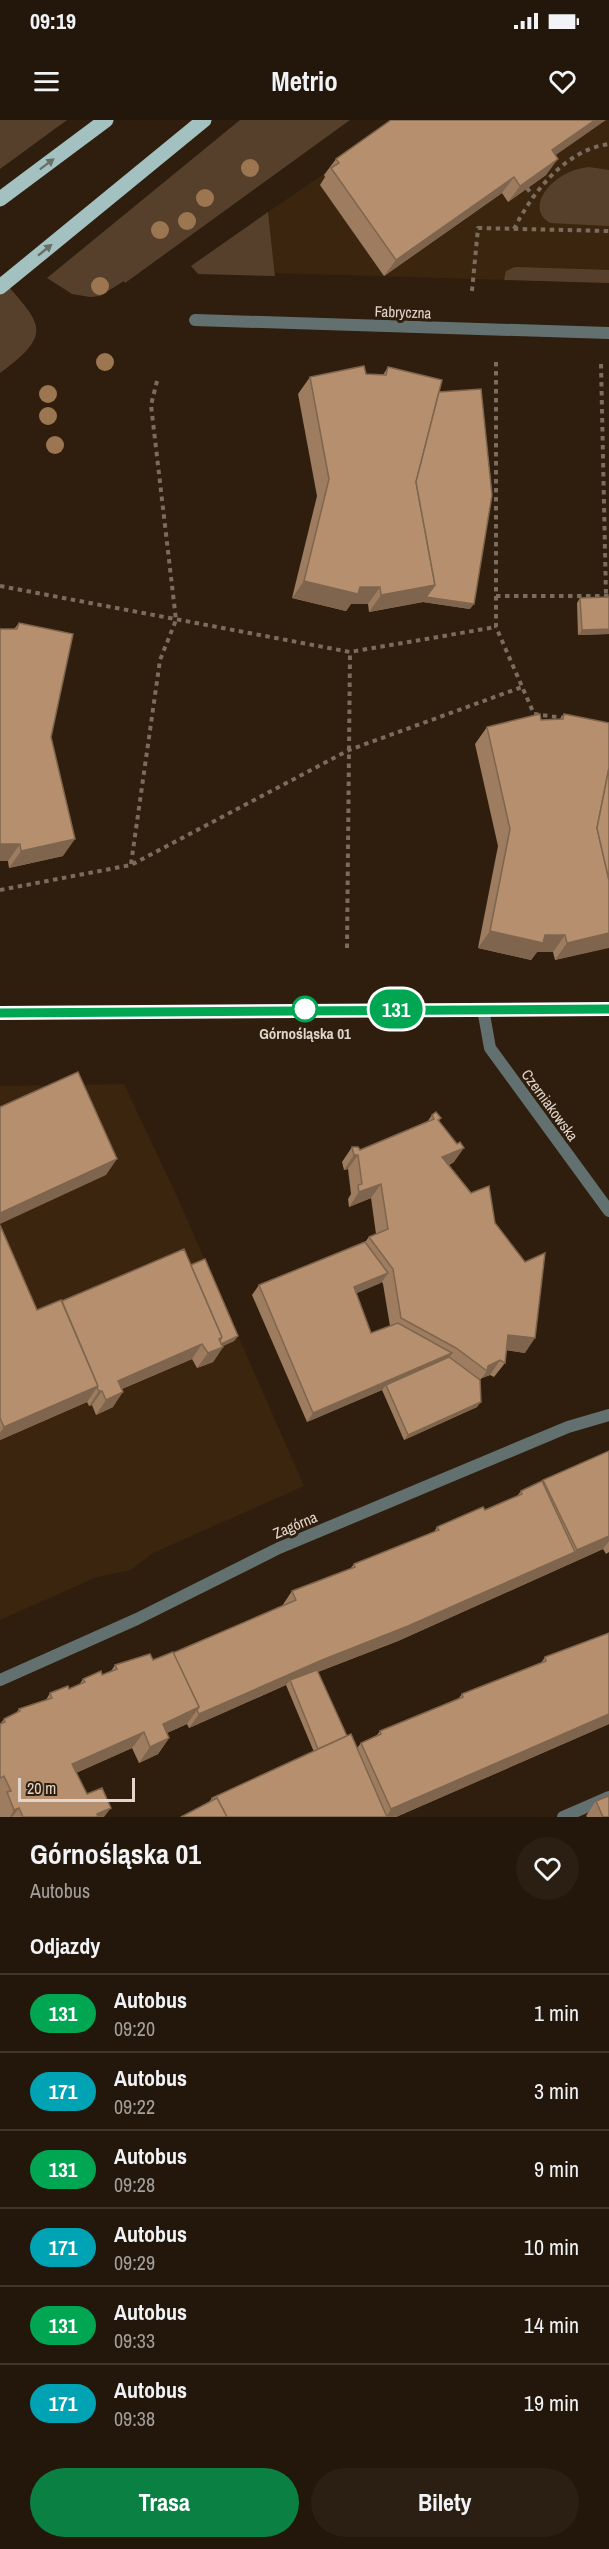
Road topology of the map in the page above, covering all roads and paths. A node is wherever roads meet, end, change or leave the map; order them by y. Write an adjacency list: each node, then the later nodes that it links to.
1 (106, 120): 6 (main road, one-way to 1)
2 (204, 120): 9 (main road, one-way to 2)
3 (609, 144): 5 (path)
4 (527, 188): 5 (path)
5 (533, 196): 7 (path)
6 (0, 199)
7 (514, 229): 8 (path); 10 (path)
8 (609, 231)
9 (0, 287)
10 (472, 291)
11 (195, 320): 12 (street, Fabryczna)
12 (609, 333)
13 (496, 362): 17 (path)
14 (601, 364): 18 (path)
15 (157, 381): 19 (path)
16 (0, 586): 19 (path)
17 (496, 596): 18 (path); 20 (path)
18 (607, 596)
19 (176, 620): 21 (path); 25 (path)
20 (496, 627): 21 (path); 22 (path)
21 (350, 652): 24 (path)
22 (522, 687): 23 (path); 24 (path)
23 (566, 718)
24 (349, 750): 25 (path); 27 (path)
25 (131, 865): 26 (path)
26 (0, 890)
27 (347, 948)
28 (483, 1009): 29 (street); 30 (street); 31 (street, Czerniakowska)
29 (609, 1009)
30 (0, 1013)
31 (609, 1211)
32 (609, 1415): 33 (street, Zagórna)
33 (0, 1680)
34 (609, 1797): 35 (street)
35 (563, 1817)

